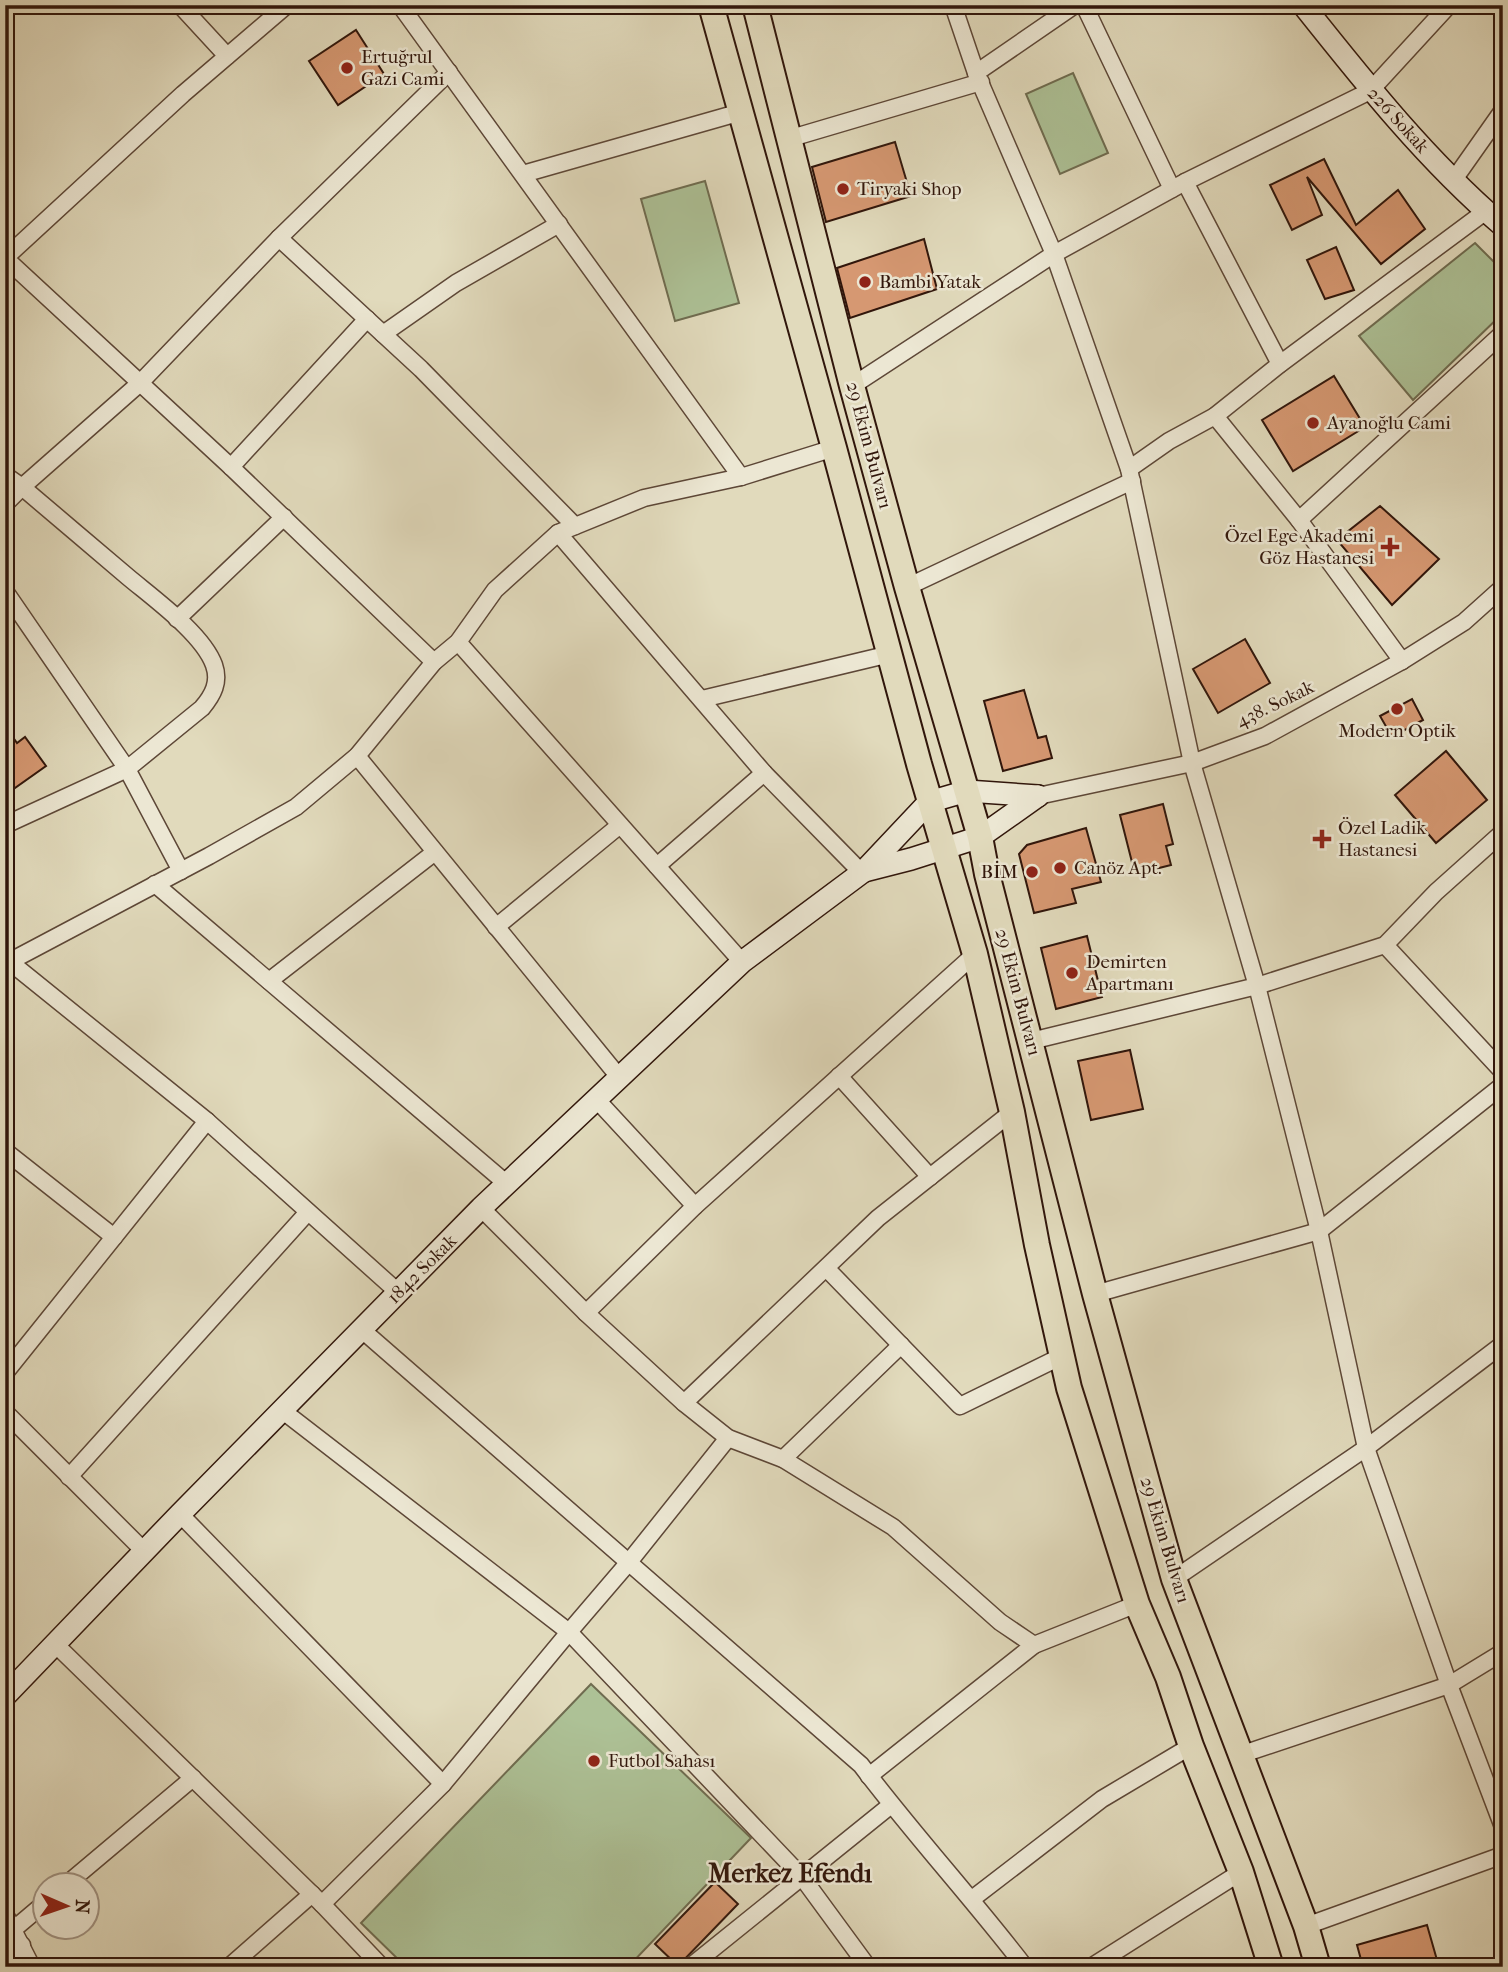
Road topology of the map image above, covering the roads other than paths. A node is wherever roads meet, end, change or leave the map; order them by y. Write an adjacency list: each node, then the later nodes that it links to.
1 (180, 5): 11 (street)
2 (286, 5): 11 (street)
3 (400, 5): 12 (street)
4 (711, 5): 16 (main road, 29 Ekim Bulvarı)
5 (755, 5): 17 (main road, 29 Ekim Bulvarı)
6 (953, 5): 13 (street)
7 (1075, 5): 13 (street)
8 (1084, 5): 20 (street)
9 (1303, 5): 14 (street, 226 Sokak)
10 (1450, 5): 14 (street)
11 (227, 57): 30 (street)
12 (449, 72): 18 (street); 24 (street)
13 (979, 78): 17 (street); 25 (street)
14 (1370, 91): 19 (street, 226 Sokak); 20 (street)
15 (1503, 110): 19 (street)
16 (741, 112): 18 (street); 33 (main road, 29 Ekim Bulvarı)
17 (789, 139): 31 (main road, 29 Ekim Bulvarı)
18 (523, 174): 22 (street)
19 (1453, 180): 21 (street, 226 Sokak)
20 (1178, 185): 25 (street); 29 (street)
21 (1486, 211): 23 (street, 226 Sokak); 29 (street)
22 (558, 224): 28 (street); 37 (street)
23 (1503, 226)
24 (279, 238): 26 (street); 30 (street)
25 (1054, 254): 31 (street); 36 (street)
26 (367, 319): 28 (street); 34 (street)
27 (1503, 333): 42 (street)
28 (383, 334): 43 (street)
29 (1280, 363): 32 (street)
30 (140, 383): 34 (street); 39 (street)
31 (852, 386): 45 (main road, 29 Ekim Bulvarı)
32 (1215, 416): 36 (street); 42 (street)
33 (834, 448): 37 (street); 50 (main road, 29 Ekim Bulvarı)
34 (232, 467): 41 (street)
35 (5, 475): 39 (street)
36 (1130, 475): 45 (street); 55 (street)
37 (741, 477): 43 (street)
38 (5, 484): 39 (street)
39 (22, 487): 40 (street); 48 (street)
40 (5, 504)
41 (284, 517): 48 (street); 52 (street)
42 (1299, 520): 51 (street)
43 (575, 526): 44 (street)
44 (558, 533): 49 (street); 53 (street)
45 (907, 587): 58 (main road, 29 Ekim Bulvarı)
46 (1503, 587): 51 (street, 438. Sokak)
47 (5, 591): 56 (street)
48 (177, 619): 56 (street)
49 (458, 642): 52 (street); 62 (street)
50 (890, 654): 53 (street); 60 (main road, 29 Ekim Bulvarı)
51 (1402, 661): 55 (street, 438. Sokak)
52 (434, 662): 54 (street)
53 (702, 699): 57 (street)
54 (356, 756): 66 (street); 68 (street)
55 (1192, 763): 59 (street, 438. Sokak); 77 (street)
56 (127, 769): 61 (street); 68 (street)
57 (764, 773): 67 (street); 69 (street)
58 (967, 791): 59 (street); 60 (street); 64 (main road, 29 Ekim Bulvarı)
59 (1038, 796): 64 (street)
60 (929, 802): 65 (main road, 29 Ekim Bulvarı); 69 (street)
61 (5, 825)
62 (620, 825): 67 (street); 71 (street)
63 (1503, 832): 72 (street)
64 (980, 836): 65 (street); 78 (main road, 29 Ekim Bulvarı)
65 (943, 848): 69 (street); 73 (main road, 29 Ekim Bulvarı)
66 (435, 852): 71 (street); 76 (street)
67 (657, 866): 75 (street)
68 (181, 871): 70 (street)
69 (863, 872): 75 (street, 1842 Sokak)
70 (155, 884): 74 (street); 76 (street)
71 (496, 927): 81 (street)
72 (1385, 945): 77 (street); 79 (street)
73 (975, 954): 80 (street); 84 (main road, 29 Ekim Bulvarı)
74 (6, 961): 85 (street)
75 (742, 962): 81 (street, 1842 Sokak)
76 (269, 982): 88 (street)
77 (1257, 986): 78 (street); 92 (street)
78 (1031, 1041): 96 (main road, 29 Ekim Bulvarı)
79 (1503, 1072)
80 (839, 1076): 87 (street); 89 (street)
81 (619, 1077): 83 (street, 1842 Sokak)
82 (1503, 1085): 92 (street)
83 (597, 1100): 88 (street, 1842 Sokak); 89 (street)
84 (1012, 1112): 87 (street); 101 (main road, 29 Ekim Bulvarı)
85 (207, 1121): 91 (street); 93 (street)
86 (5, 1151): 93 (street)
87 (930, 1177): 94 (street)
88 (507, 1184): 90 (street, 1842 Sokak)
89 (695, 1206): 97 (street)
90 (481, 1208): 95 (street, 1842 Sokak); 97 (street)
91 (309, 1212): 95 (street); 109 (street)
92 (1318, 1231): 96 (street); 107 (street)
93 (114, 1237): 102 (street)
94 (826, 1268): 99 (street); 103 (street)
95 (399, 1293): 98 (street, 1842 Sokak)
96 (1095, 1294): 113 (main road, 29 Ekim Bulvarı)
97 (586, 1313): 103 (street)
98 (361, 1329): 104 (street, 1842 Sokak); 112 (street)
99 (901, 1345): 101 (street); 108 (street)
100 (1501, 1349): 107 (street)
101 (1062, 1356): 114 (main road, 29 Ekim Bulvarı)
102 (5, 1373)
103 (684, 1404): 106 (street)
104 (283, 1411): 110 (street, 1842 Sokak); 115 (street)
105 (5, 1412): 109 (street)
106 (728, 1438): 108 (street); 112 (street)
107 (1366, 1448): 113 (street); 119 (street)
108 (783, 1459): 117 (street)
109 (69, 1476): 111 (street)
110 (180, 1514): 111 (street, 1842 Sokak); 125 (street)
111 (144, 1551): 116 (street, 1842 Sokak)
112 (629, 1562): 115 (street); 123 (street)
113 (1174, 1579): 122 (main road, 29 Ekim Bulvarı)
114 (1137, 1604): 117 (street); 121 (main road, 29 Ekim Bulvarı)
115 (569, 1632): 125 (street); 131 (street)
116 (54, 1643): 120 (street, 1842 Sokak); 124 (street)
117 (1034, 1645): 123 (street)
118 (1503, 1652): 119 (street)
119 (1449, 1685): 122 (street); 127 (street)
120 (7, 1690)
121 (1191, 1746): 130 (main road, 29 Ekim Bulvarı); 133 (street)
122 (1240, 1755): 136 (main road, 29 Ekim Bulvarı)
123 (869, 1776): 126 (street)
124 (193, 1778): 129 (street); 132 (street)
125 (443, 1784): 132 (street)
126 (891, 1805): 131 (street); 133 (street)
127 (1503, 1827)
128 (1503, 1855): 136 (street)
129 (85, 1870)
130 (1241, 1872): 146 (street); 147 (main road, 29 Ekim Bulvarı)
131 (802, 1877): 143 (street); 144 (street)
132 (317, 1899): 141 (street); 142 (street)
133 (972, 1899): 145 (street)
134 (5, 1914): 137 (street)
135 (32, 1914): 137 (street)
136 (1306, 1926): 148 (main road, 29 Ekim Bulvarı)
137 (14, 1929): 138 (street)
138 (22, 1945): 139 (street); 140 (street)
139 (5, 1960)
140 (32, 1967)
141 (229, 1967)
142 (382, 1967)
143 (690, 1967)
144 (868, 1967)
145 (1025, 1967)
146 (1091, 1967)
147 (1271, 1967)
148 (1318, 1967)

